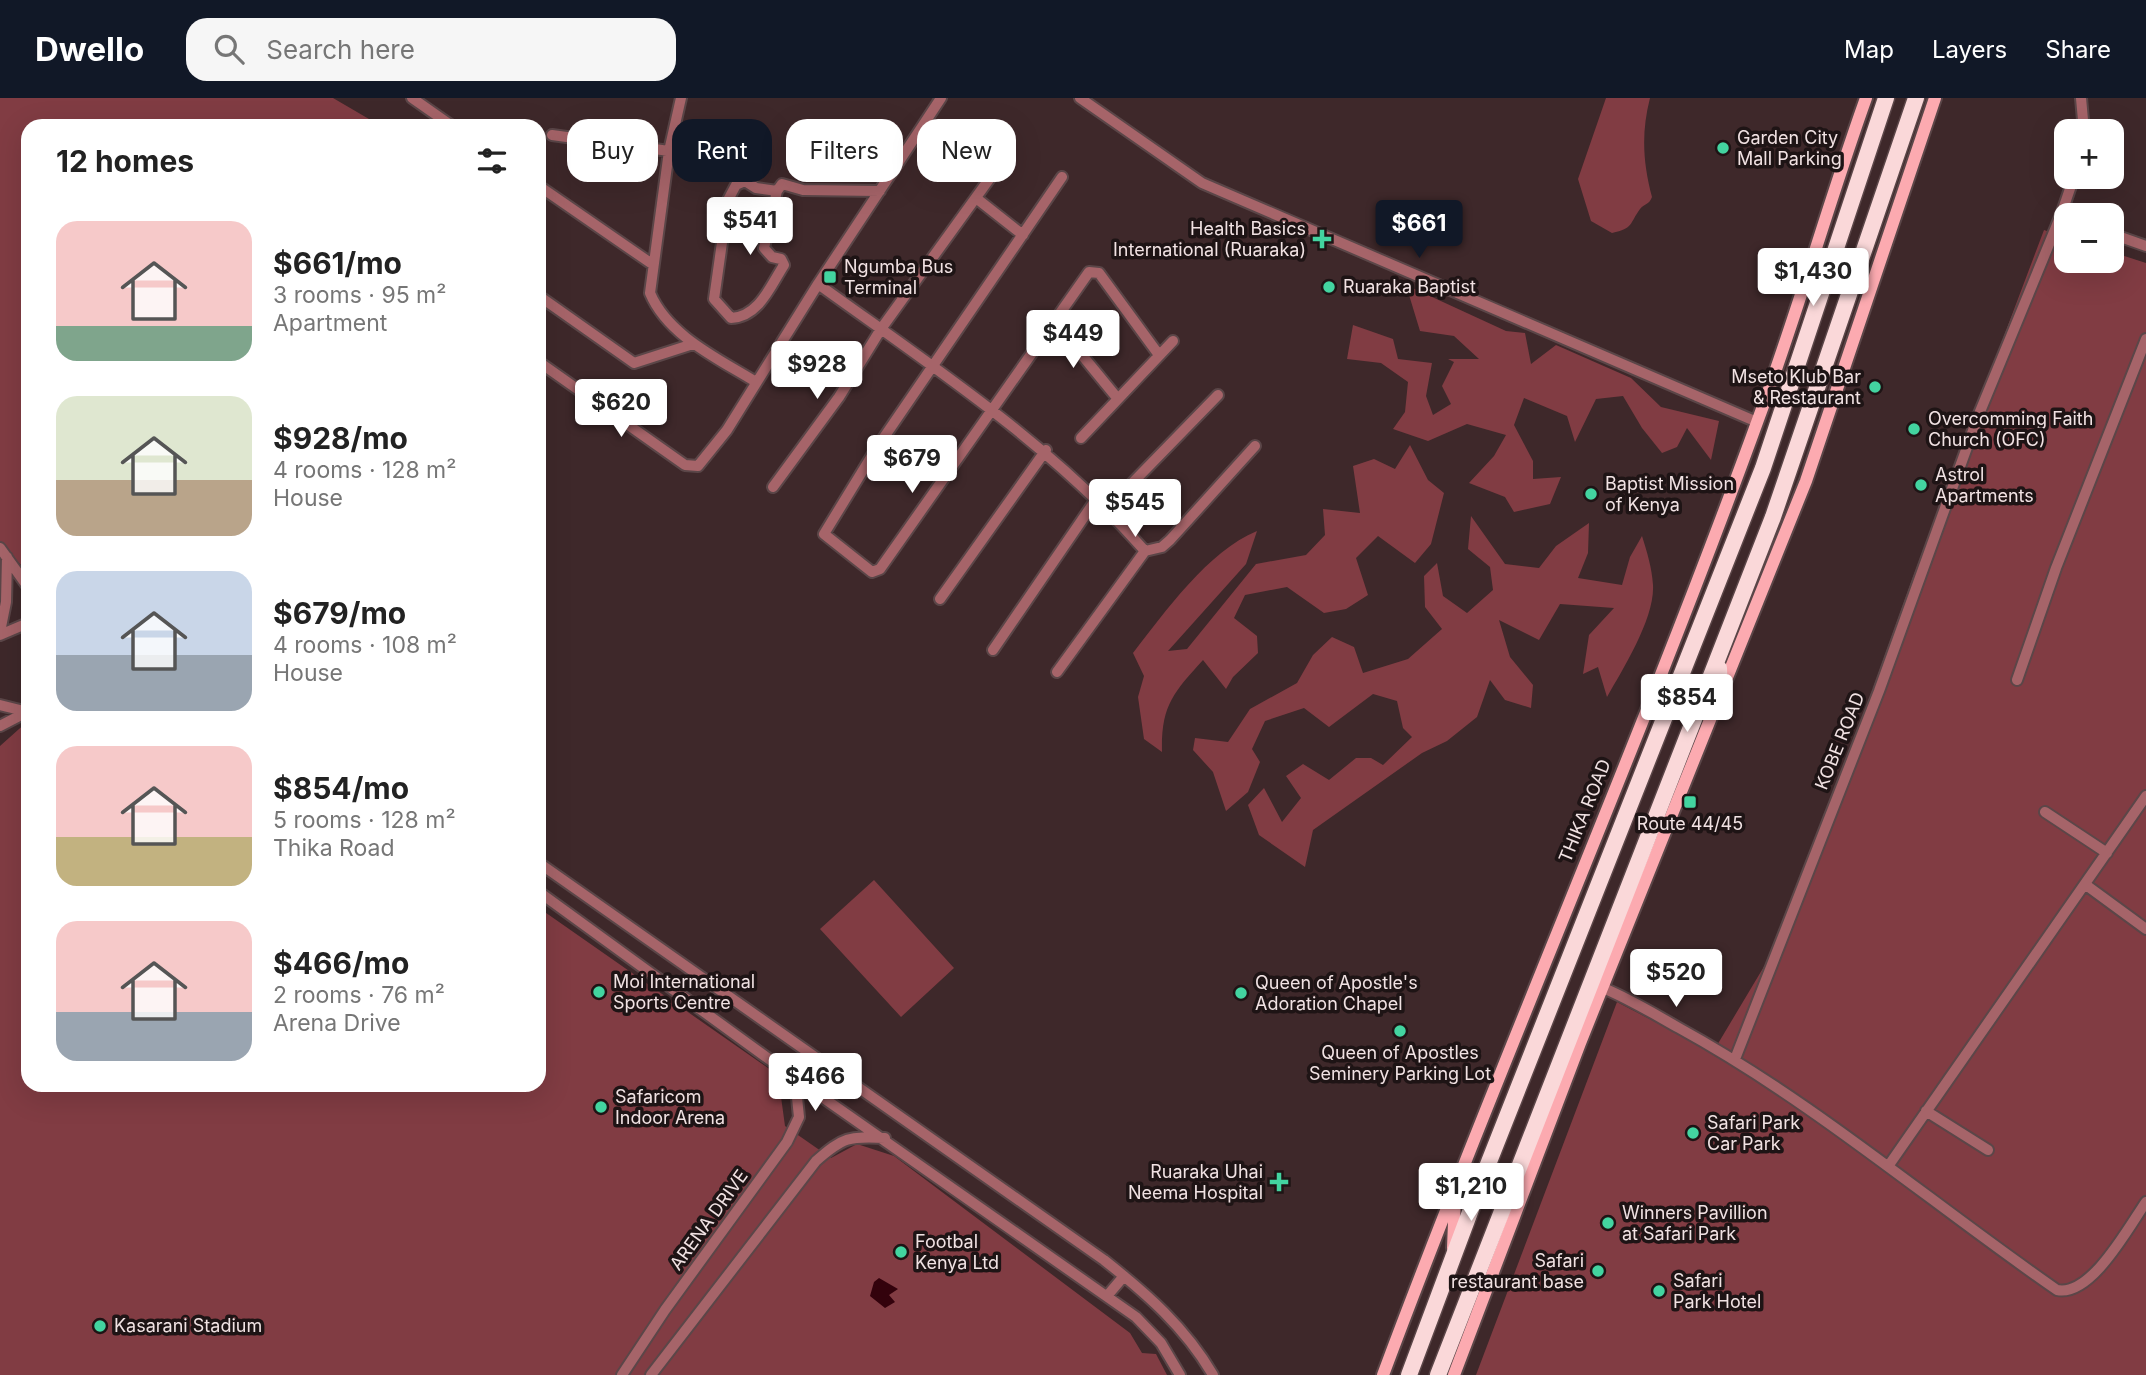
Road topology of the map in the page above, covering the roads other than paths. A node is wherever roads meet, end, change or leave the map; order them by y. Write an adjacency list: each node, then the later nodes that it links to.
1 (412, 98): 10 (street)
2 (681, 98): 13 (street)
3 (940, 98): 18 (street)
4 (1080, 98): 39 (street)
5 (1866, 98): 39 (main road, THIKA ROAD)
6 (1885, 98): 77 (highway)
7 (1916, 98): 53 (highway)
8 (1935, 98): 56 (main road)
9 (2081, 98): 11 (street)
10 (442, 119)
11 (2083, 119)
12 (552, 135): 13 (street)
13 (670, 151): 24 (street)
14 (1062, 177): 20 (street)
15 (987, 182): 19 (street)
16 (546, 191): 24 (street)
17 (776, 191): 17 (street); 18 (street)
18 (880, 191): 25 (street)
19 (976, 198): 20 (street); 28 (street)
20 (1023, 235): 34 (street)
21 (2124, 238): 23 (street)
22 (2054, 239): 69 (street, KOBE ROAD)
23 (2146, 246)
24 (652, 264): 31 (street)
25 (818, 284): 28 (street); 35 (street)
26 (546, 301): 31 (street)
27 (1056, 317): 32 (street); 37 (street); 38 (street)
28 (881, 329): 34 (street); 43 (street)
29 (2146, 339): 55 (street)
30 (1173, 341): 32 (street)
31 (693, 344): 35 (street)
32 (1159, 355): 37 (street)
33 (546, 367): 35 (street)
34 (934, 367): 38 (street); 38 (street)
35 (756, 382)
36 (1218, 395): 45 (street)
37 (1118, 398): 40 (street)
38 (992, 408): 42 (street)
39 (1757, 422): 75 (main road, THIKA ROAD)
40 (1081, 438)
41 (1255, 446): 46 (street)
42 (1046, 450): 44 (street); 49 (street)
43 (772, 487)
44 (1097, 498): 45 (street); 52 (street)
45 (1108, 508): 46 (street)
46 (1146, 551): 54 (street)
47 (4, 552): 48 (street); 51 (street)
48 (21, 577)
49 (940, 599)
50 (21, 626): 51 (street)
51 (0, 633)
52 (993, 650)
53 (1719, 658): 56 (highway); 86 (highway)
54 (1057, 672)
55 (2017, 680)
56 (1720, 696): 68 (main road)
57 (0, 705): 58 (street)
58 (21, 711)
59 (21, 716): 60 (street)
60 (0, 726)
61 (2146, 796): 63 (street)
62 (2045, 812): 63 (street)
63 (2107, 853): 65 (street)
64 (546, 868): 78 (street)
65 (2085, 885): 67 (street); 71 (street)
66 (546, 897): 70 (street)
67 (2146, 929)
68 (1603, 988): 69 (street); 87 (main road)
69 (1735, 1059): 74 (street)
70 (795, 1078): 72 (street); 80 (street, ARENA DRIVE)
71 (1926, 1111): 73 (street); 74 (street)
72 (884, 1138): 79 (street); 81 (street)
73 (1988, 1150)
74 (1889, 1165): 76 (street)
75 (1456, 1186): 77 (main road); 84 (main road, THIKA ROAD)
76 (2146, 1202)
77 (1452, 1259): 85 (highway)
78 (1124, 1276): 79 (street); 83 (street)
79 (1107, 1296): 82 (street)
80 (622, 1375)
81 (651, 1375)
82 (1180, 1375)
83 (1213, 1375)
84 (1383, 1375)
85 (1409, 1375)
86 (1438, 1375)
87 (1454, 1375)

